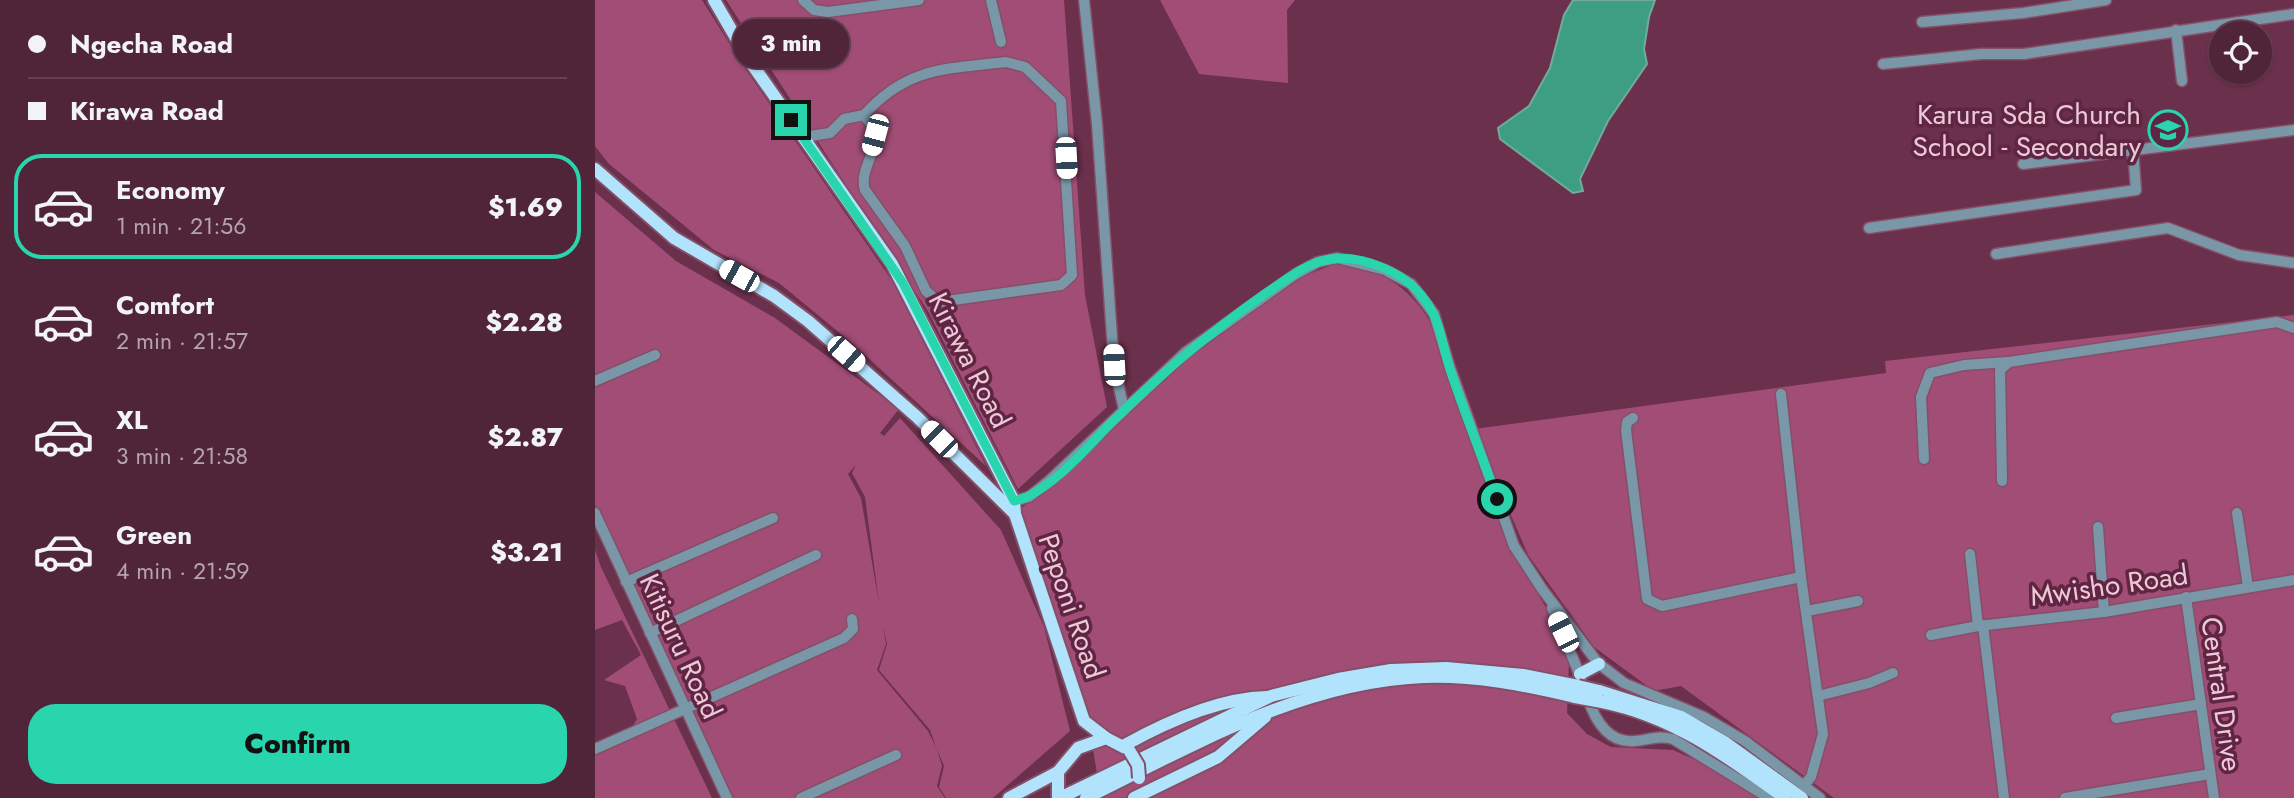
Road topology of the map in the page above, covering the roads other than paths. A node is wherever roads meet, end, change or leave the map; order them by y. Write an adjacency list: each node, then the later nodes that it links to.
1 (714, 0): 16 (main road, Kirawa Road)
2 (803, 0): 7 (street)
3 (918, 0): 7 (street)
4 (991, 0): 11 (street)
5 (1083, 0): 28 (street)
6 (2106, 0): 9 (street)
7 (857, 4)
8 (2294, 14): 10 (street)
9 (1922, 22)
10 (2176, 30): 12 (street); 13 (street)
11 (1001, 42)
12 (1883, 64)
13 (2182, 81)
14 (864, 115): 14 (street); 16 (street)
15 (2294, 130): 17 (street)
16 (803, 137): 32 (main road, Kirawa Road)
17 (2133, 149): 18 (street); 20 (street)
18 (2023, 164)
19 (595, 169): 32 (main road)
20 (1869, 228)
21 (1996, 254): 22 (street)
22 (2294, 263)
23 (2294, 328): 25 (street)
24 (655, 355): 26 (street)
25 (2009, 362): 30 (street); 31 (street)
26 (595, 381)
27 (1781, 394): 39 (street)
28 (1124, 410): 32 (street); 43 (street)
29 (1633, 418): 39 (street)
30 (1924, 459)
31 (2002, 481)
32 (1014, 508): 60 (main road, Peponi Road)
33 (595, 513): 41 (street, Kitisuru Road)
34 (2237, 513): 42 (street)
35 (773, 517): 41 (street)
36 (2098, 527): 47 (street)
37 (1970, 554): 49 (street)
38 (815, 555): 50 (street)
39 (1801, 577): 46 (street)
40 (2294, 580): 42 (street, Mwisho Road)
41 (626, 582): 50 (street, Kitisuru Road)
42 (2248, 587): 44 (street, Mwisho Road)
43 (1542, 589): 52 (street); 54 (street)
44 (2186, 597): 47 (street, Mwisho Road); 57 (street, Central Drive)
45 (1858, 601): 46 (street)
46 (1807, 611): 56 (street)
47 (2104, 612): 49 (street, Mwisho Road)
48 (852, 619): 58 (street)
49 (1981, 625): 51 (street, Mwisho Road); 80 (street)
50 (650, 633): 58 (street, Kitisuru Road)
51 (1931, 635)
52 (1599, 664): 54 (main road); 70 (street)
53 (1893, 673): 56 (street)
54 (1578, 686): 55 (main road); 59 (main road); 62 (main road, bridge); 77 (street)
55 (1271, 696): 65 (main road); 71 (main road)
56 (1818, 696): 70 (street)
57 (2201, 704): 61 (street); 69 (street, Central Drive)
58 (685, 707): 66 (street); 72 (street, Kitisuru Road)
59 (1271, 711): 75 (main road); 76 (main road)
60 (1082, 714): 63 (main road, Peponi Road); 64 (main road, Peponi Road)
61 (2116, 718)
62 (1695, 730): 70 (main road); 78 (main road)
63 (1107, 738): 64 (main road); 65 (main road, Peponi Road)
64 (1078, 748): 68 (main road)
65 (1126, 748): 76 (main road, bridge)
66 (595, 749)
67 (896, 755): 73 (street)
68 (1058, 772): 71 (main road); 74 (main road)
69 (2210, 774): 81 (street); 82 (street, Central Drive)
70 (1803, 792): 79 (street)
71 (1058, 795)
72 (727, 798)
73 (801, 798)
74 (1009, 798)
75 (1086, 798)
76 (1134, 798)
77 (1769, 798)
78 (1785, 798)
79 (1820, 798)
80 (2004, 798)
81 (2065, 798)
82 (2214, 798)

